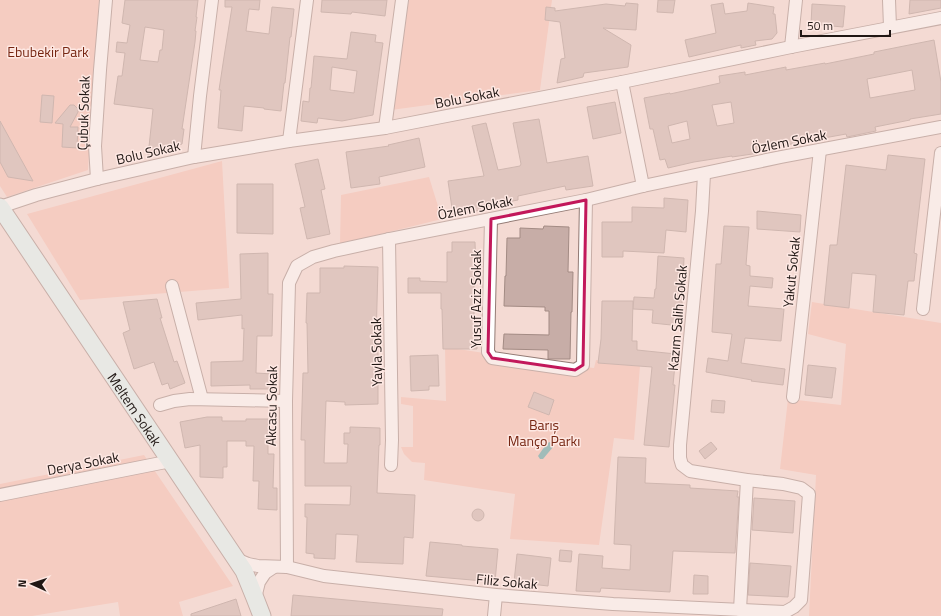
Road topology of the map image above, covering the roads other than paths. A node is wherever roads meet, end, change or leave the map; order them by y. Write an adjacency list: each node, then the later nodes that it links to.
1 (106, 0): 18 (street, Çubuk Sokak)
2 (212, 0): 16 (street)
3 (307, 0): 13 (street)
4 (402, 0): 12 (street)
5 (796, 0): 9 (street)
6 (889, 0): 8 (street)
7 (941, 18): 8 (street, Bolu Sokak)
8 (890, 28): 9 (street, Bolu Sokak)
9 (791, 47): 10 (street, Bolu Sokak)
10 (622, 82): 12 (street, Bolu Sokak); 19 (street)
11 (941, 127): 14 (street, Özlem Sokak)
12 (385, 128): 13 (street, Bolu Sokak)
13 (289, 141): 16 (street, Bolu Sokak)
14 (820, 150): 17 (street, Özlem Sokak); 27 (street, Yakut Sokak)
15 (941, 153): 26 (street)
16 (194, 157): 18 (street, Bolu Sokak)
17 (704, 174): 19 (street, Özlem Sokak); 33 (street, Kazım Salih Sokak)
18 (97, 179): 21 (street, Bolu Sokak)
19 (643, 186): 20 (street, Özlem Sokak)
20 (586, 200): 22 (street, Özlem Sokak); 22 (street, Yusuf Aziz Sokak)
21 (0, 207): 31 (main road, Meltem Sokak)
22 (491, 218): 23 (street, Özlem Sokak)
23 (389, 239): 24 (street, Özlem Sokak); 32 (street, Yayla Sokak)
24 (313, 257): 29 (street, Akcasu Sokak)
25 (172, 286): 28 (street)
26 (923, 309)
27 (793, 397)
28 (202, 399): 29 (street); 30 (street)
29 (286, 401): 37 (street, Akcasu Sokak)
30 (160, 405)
31 (171, 461): 34 (street, Derya Sokak); 35 (main road, Meltem Sokak)
32 (391, 465)
33 (747, 480): 40 (street); 40 (street, Filiz Sokak)
34 (0, 495)
35 (236, 559): 36 (street, Filiz Sokak); 39 (main road, Meltem Sokak)
36 (274, 567): 37 (street, Filiz Sokak); 39 (street)
37 (287, 567): 38 (street, Filiz Sokak)
38 (496, 596): 40 (street, Filiz Sokak); 42 (street)
39 (255, 598): 41 (main road, Meltem Sokak)
40 (740, 610)
41 (262, 616)
42 (494, 616)

